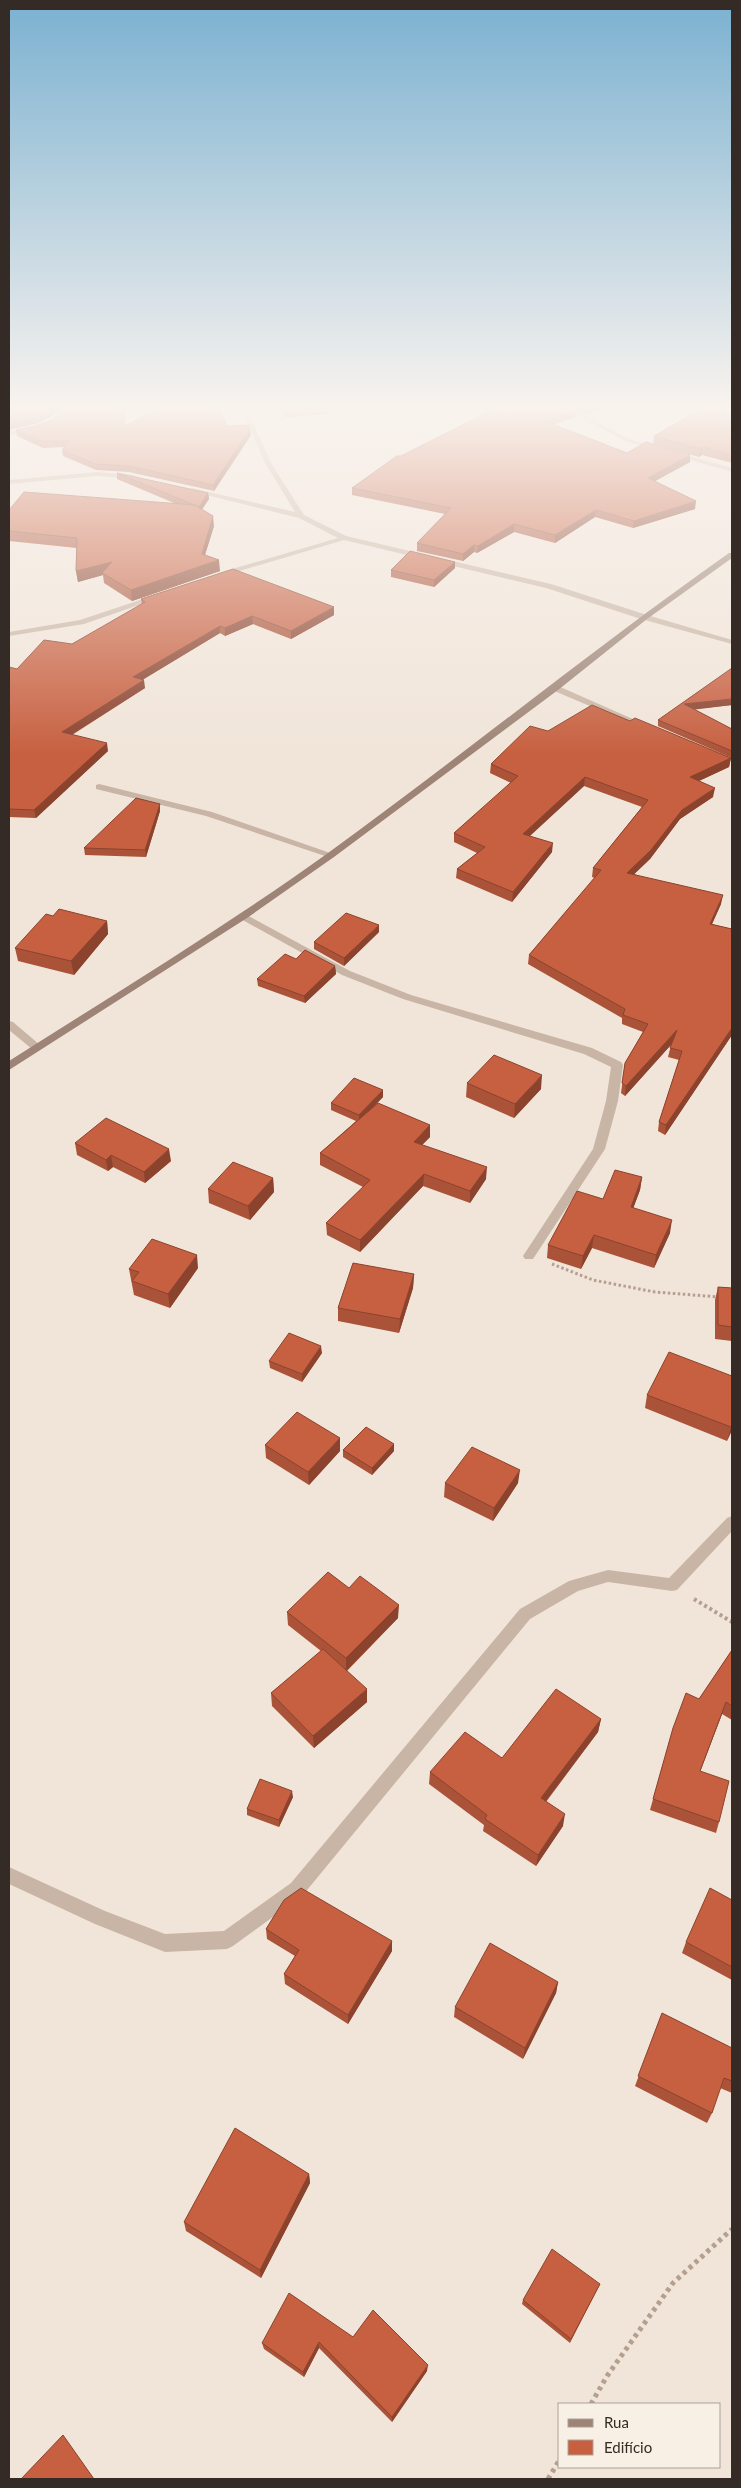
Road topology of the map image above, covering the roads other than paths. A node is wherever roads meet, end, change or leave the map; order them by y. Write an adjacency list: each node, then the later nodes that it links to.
1 (313, 522): 2 (street)
2 (344, 538): 4 (street); 6 (street)
3 (732, 555): 6 (street)
4 (214, 578)
5 (169, 593): 7 (street)
6 (644, 618): 8 (street); 9 (street)
7 (9, 634)
8 (732, 642)
9 (555, 688): 10 (street); 12 (street)
10 (654, 730)
11 (98, 787): 12 (street)
12 (331, 855): 13 (street)
13 (243, 916): 15 (street); 17 (street)
14 (9, 1024): 15 (street)
15 (36, 1047): 16 (street)
16 (9, 1066)
17 (529, 1256)
18 (732, 1522): 19 (street)
19 (9, 1875)

